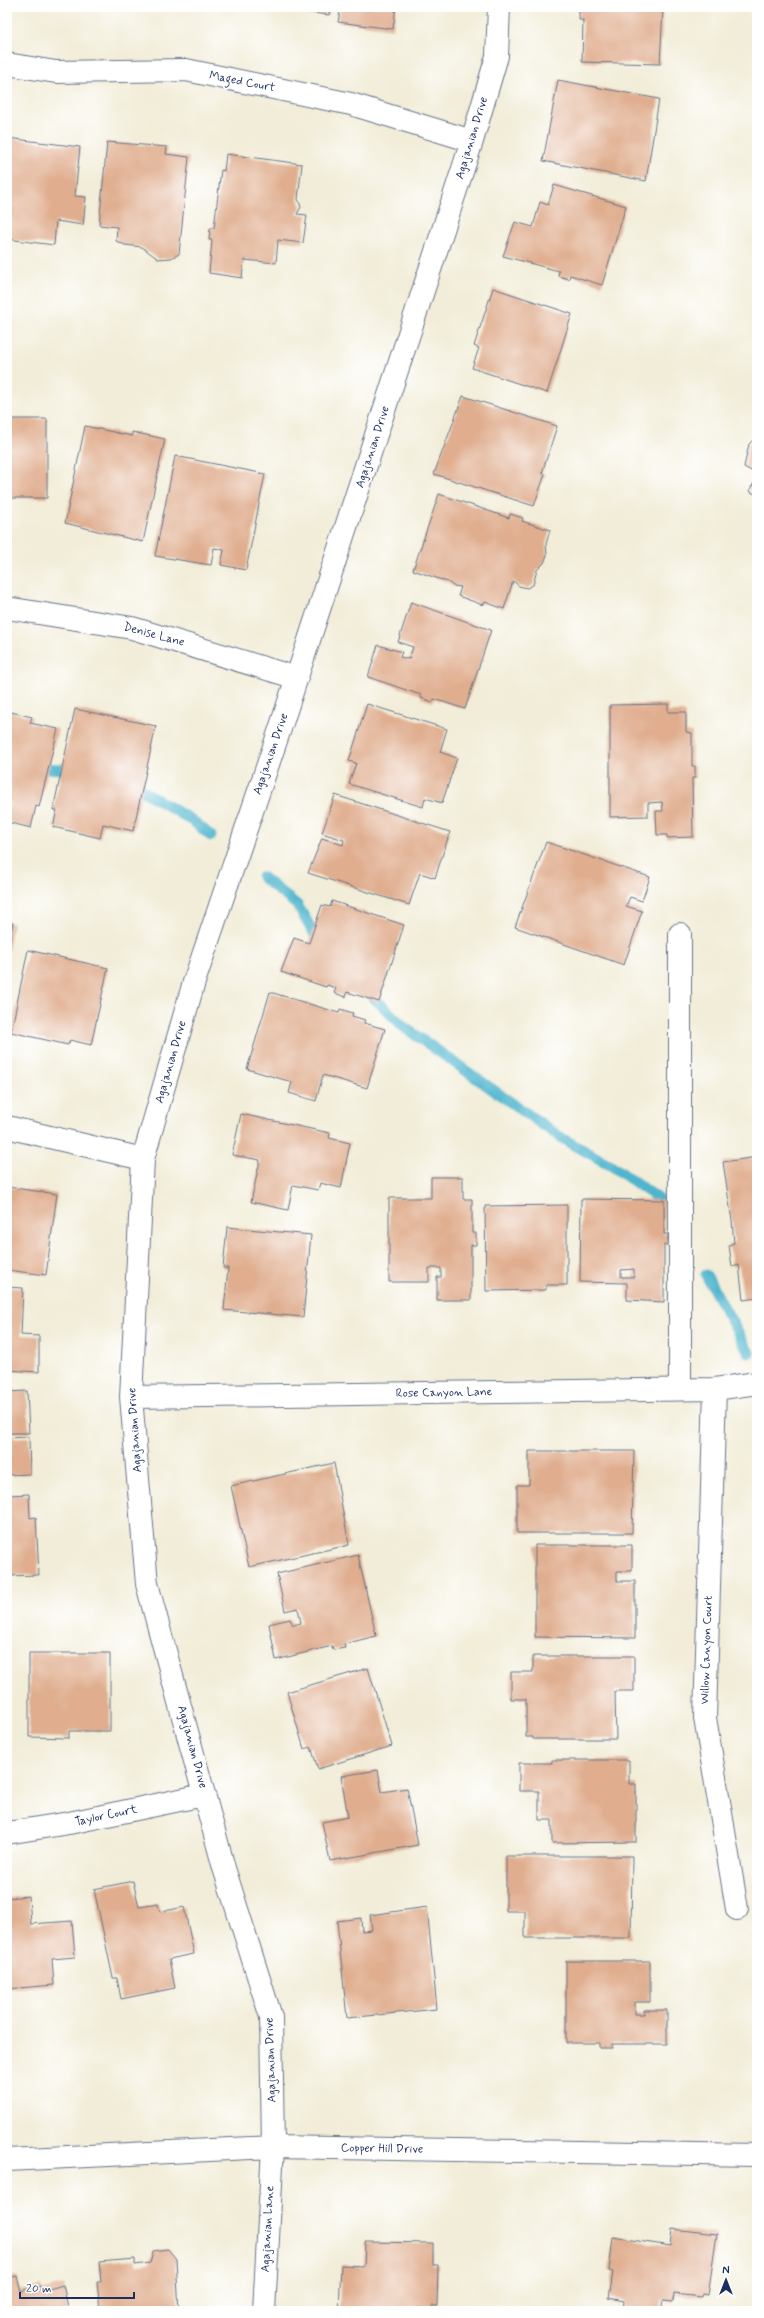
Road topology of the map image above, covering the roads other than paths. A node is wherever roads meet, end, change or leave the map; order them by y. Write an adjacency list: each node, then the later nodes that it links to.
1 (499, 7): 3 (street, Agajanian Drive)
2 (7, 64): 3 (street, Maged Court)
3 (472, 140): 5 (street, Agajanian Drive)
4 (7, 608): 5 (street, Denise Lane)
5 (297, 678): 8 (street, Agajanian Drive)
6 (680, 934): 10 (street)
7 (7, 1127): 8 (street)
8 (143, 1159): 12 (street, Agajanian Drive)
9 (757, 1383): 11 (street, Rose Canyon Lane)
10 (680, 1389): 11 (street, Rose Canyon Lane); 12 (street, Rose Canyon Lane)
11 (715, 1389): 15 (street, Willow Canyon Court)
12 (131, 1398): 13 (street, Agajanian Drive)
13 (204, 1795): 14 (street, Taylor Court); 16 (street, Agajanian Drive)
14 (7, 1833)
15 (737, 1909)
16 (273, 2147): 17 (street, Copper Hill Drive); 18 (street, Copper Hill Drive); 19 (street, Agajanian Lane)
17 (757, 2155)
18 (7, 2160)
19 (264, 2311)

